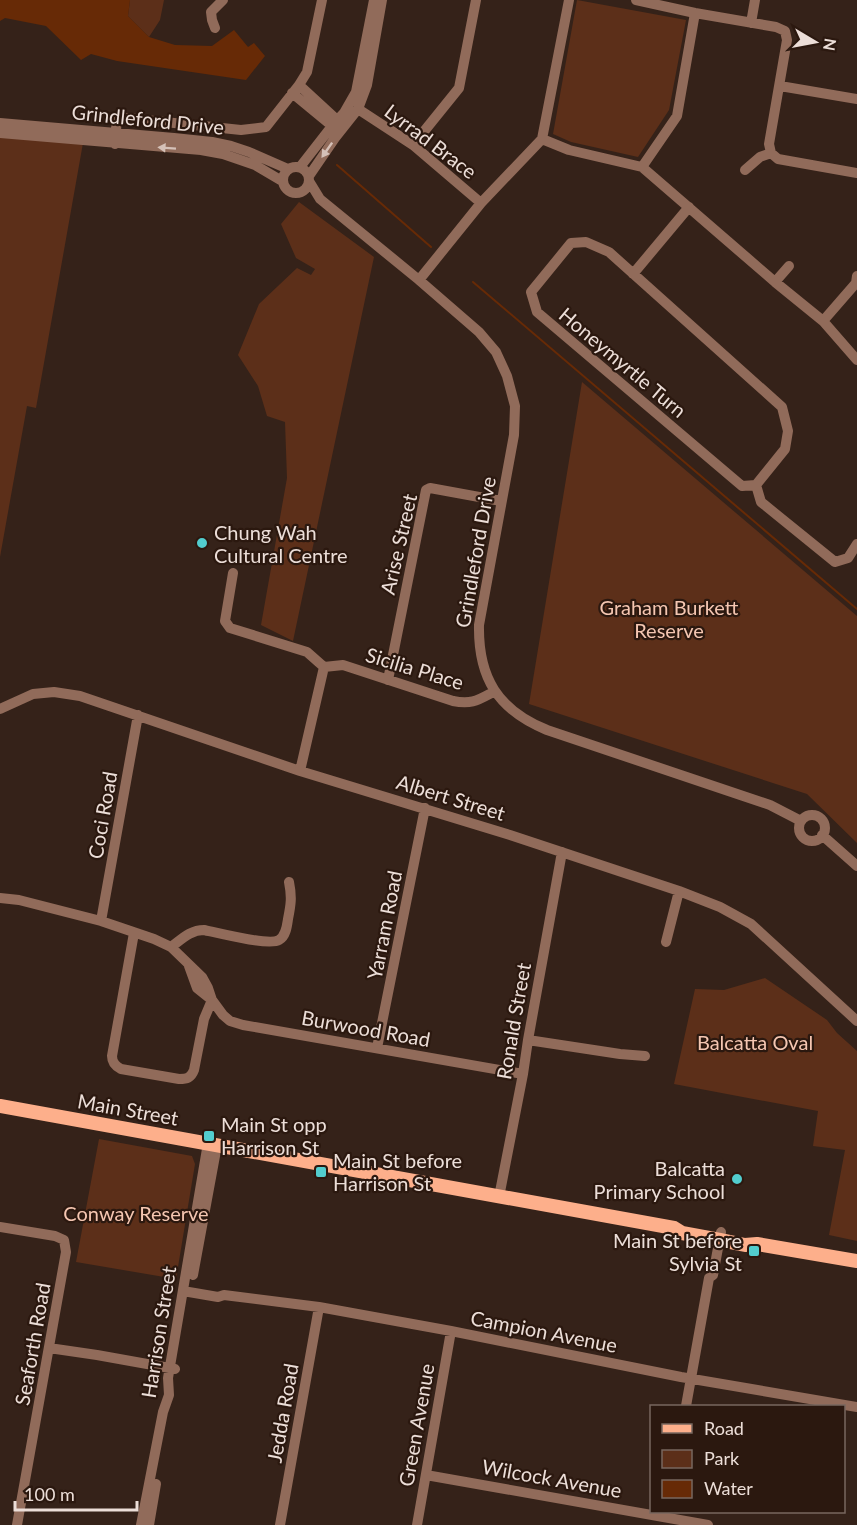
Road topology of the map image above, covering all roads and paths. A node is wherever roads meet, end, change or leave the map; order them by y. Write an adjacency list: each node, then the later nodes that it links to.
1 (223, 0): 11 (street)
2 (322, 0): 13 (street)
3 (374, 0): 17 (street)
4 (382, 0): 15 (street)
5 (476, 0): 21 (street)
6 (569, 0): 20 (street)
7 (636, 0): 9 (street)
8 (755, 0): 10 (street)
9 (695, 13): 10 (street); 24 (street)
10 (751, 23): 12 (street)
11 (215, 28)
12 (780, 86): 14 (street); 22 (street)
13 (295, 89): 17 (street); 19 (street)
14 (857, 99)
15 (358, 109): 21 (street, Lyrrad Brace); 28 (street, one-way to 28)
16 (0, 123): 19 (street, Grindleford Drive)
17 (335, 123): 23 (street)
18 (0, 133): 19 (street, Grindleford Drive)
19 (115, 139): 25 (street, Grindleford Drive); 29 (street, Grindleford Drive, one-way to 19)
20 (542, 139): 24 (street); 32 (street)
21 (413, 145): 32 (street, Lyrrad Brace)
22 (771, 153): 26 (street); 27 (street)
23 (300, 167): 25 (street); 28 (street, Grindleford Drive)
24 (642, 167): 33 (street)
25 (288, 169): 29 (street)
26 (745, 170)
27 (857, 173)
28 (309, 178): 30 (street); 31 (street, Grindleford Drive)
29 (282, 181): 30 (street, Grindleford Drive)
30 (301, 193): 31 (street, Grindleford Drive)
31 (320, 199): 36 (street, Grindleford Drive)
32 (481, 203): 36 (street)
33 (689, 207): 35 (street); 38 (street)
34 (789, 266): 38 (street)
35 (633, 274): 41 (street, Honeymyrtle Turn); 41 (street, Honeymyrtle Turn)
36 (419, 279): 42 (street, Grindleford Drive)
37 (857, 281): 39 (street)
38 (775, 282): 39 (street)
39 (823, 321): 40 (street)
40 (857, 360)
41 (756, 485): 43 (street)
42 (501, 501): 46 (street, Arise Street); 47 (street, Grindleford Drive)
43 (857, 544)
44 (233, 573): 45 (street)
45 (324, 667): 46 (street, Sicilia Place); 50 (street)
46 (388, 680): 47 (street, Sicilia Place)
47 (495, 691): 52 (street, Grindleford Drive)
48 (0, 709): 49 (street, Albert Street)
49 (138, 716): 50 (street, Albert Street); 59 (street, Coci Road)
50 (300, 771): 51 (street, Albert Street)
51 (425, 808): 54 (street, Albert Street); 66 (street, Yarram Road)
52 (801, 821): 53 (street); 53 (street)
53 (822, 835): 55 (street)
54 (562, 852): 57 (street, Albert Street); 65 (street, Ronald Street)
55 (857, 866)
56 (289, 882): 62 (street)
57 (679, 891): 61 (street); 64 (street, Albert Street)
58 (0, 898): 59 (street, Burwood Road)
59 (101, 921): 60 (street, Burwood Road)
60 (134, 933): 62 (street, Burwood Road); 63 (street)
61 (666, 942)
62 (171, 947): 63 (street, Burwood Road)
63 (212, 1000): 66 (street, Burwood Road)
64 (857, 1020)
65 (528, 1040): 67 (street); 68 (street, Ronald Street)
66 (377, 1048): 68 (street, Burwood Road)
67 (645, 1056)
68 (523, 1074): 71 (street, Ronald Street)
69 (0, 1106): 70 (main road, Main Street)
70 (212, 1144): 71 (main road, Main Street); 75 (street, Harrison Street)
71 (499, 1197): 73 (main road, Main Street)
72 (0, 1227): 78 (street, Seaforth Road)
73 (717, 1236): 74 (main road, Main Street); 80 (street)
74 (857, 1261)
75 (187, 1288): 76 (street, Campion Avenue); 79 (street, Harrison Street)
76 (319, 1307): 77 (street, Campion Avenue); 88 (street, Jedda Road)
77 (451, 1330): 80 (street, Campion Avenue); 83 (street, Green Avenue)
78 (49, 1348): 79 (street); 85 (street, Seaforth Road)
79 (172, 1369): 86 (street, Harrison Street); 87 (street, Harrison Street)
80 (692, 1379): 81 (street); 82 (street, Campion Avenue)
81 (686, 1405)
82 (857, 1407)
83 (426, 1475): 84 (street, Wilcock Avenue); 89 (street, Green Avenue)
84 (664, 1518): 90 (street, Wilcock Avenue)
85 (17, 1525)
86 (141, 1525)
87 (149, 1525)
88 (280, 1525)
89 (417, 1525)
90 (708, 1525)

